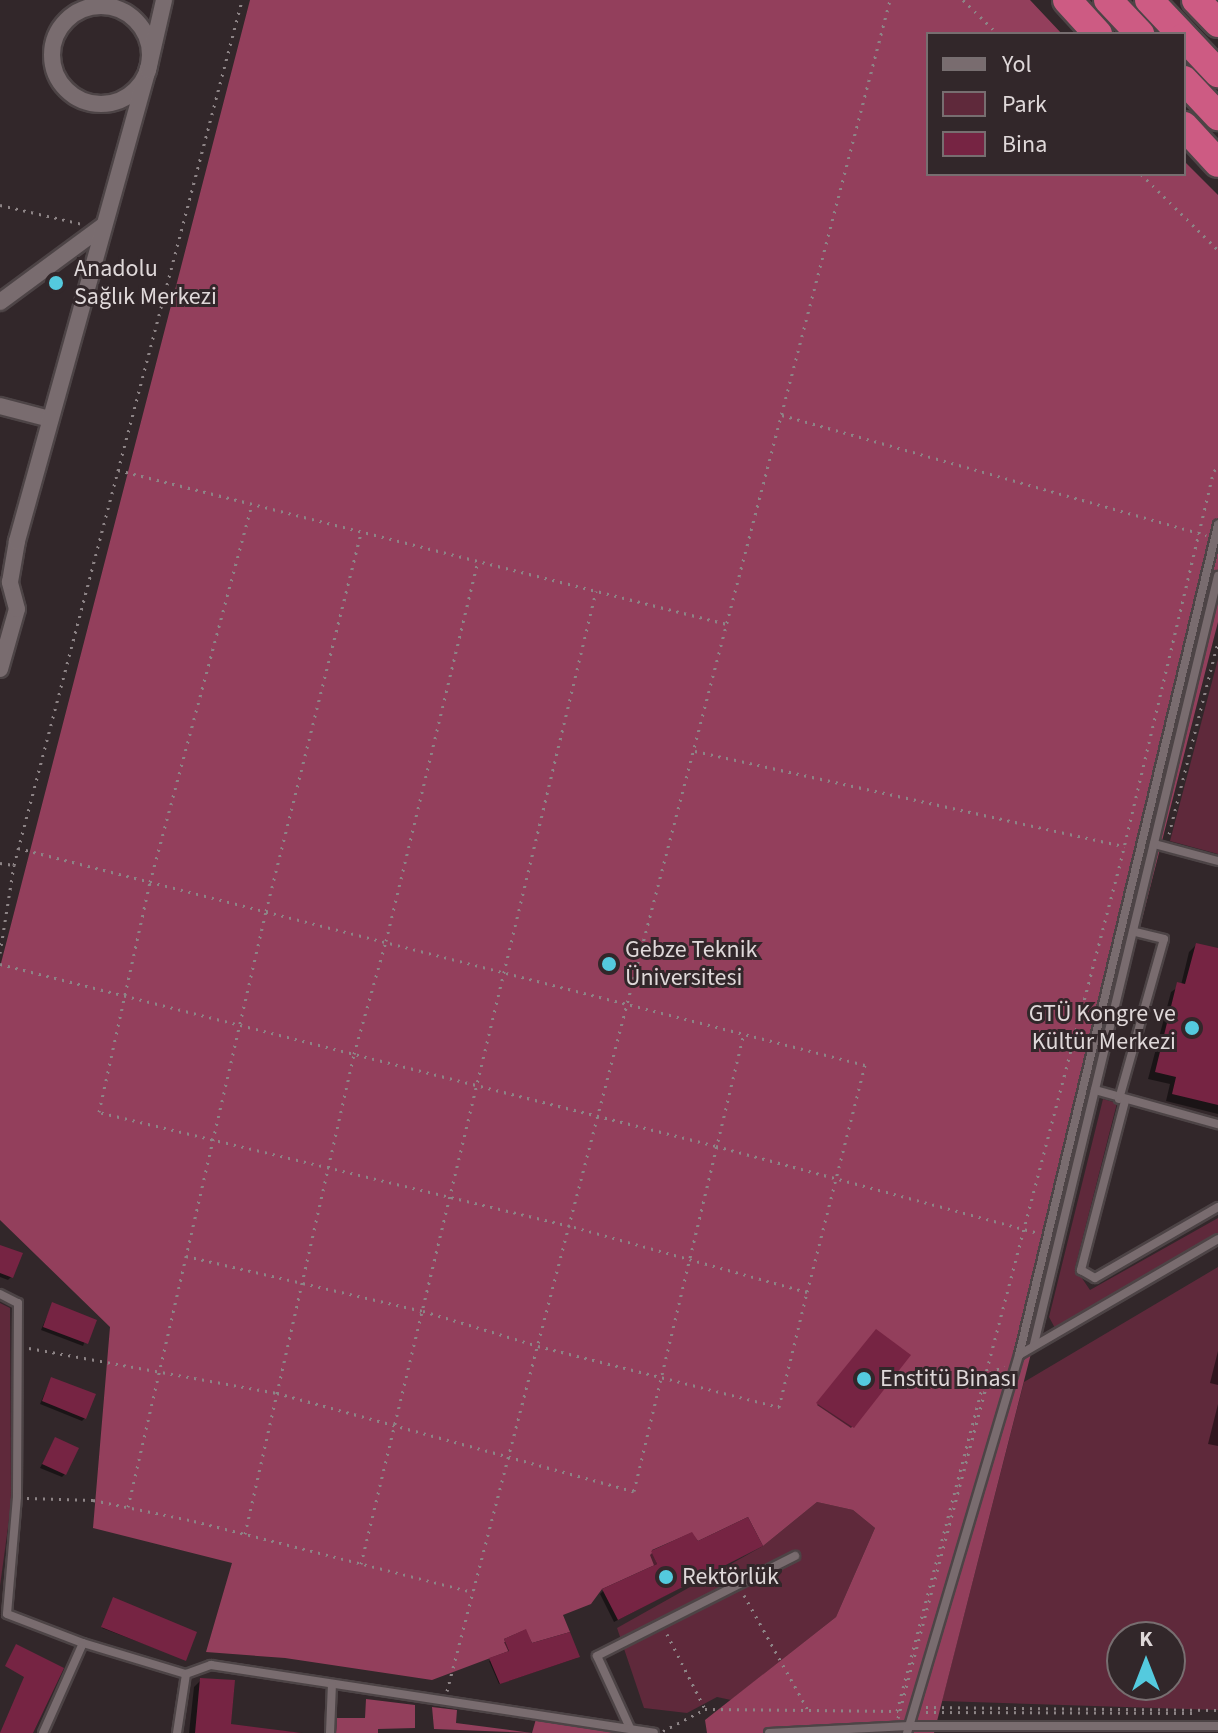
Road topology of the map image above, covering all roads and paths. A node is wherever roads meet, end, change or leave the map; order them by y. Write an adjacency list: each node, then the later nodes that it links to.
1 (164, 0): 15 (street)
2 (242, 0): 30 (path)
3 (890, 0): 27 (path)
4 (963, 0): 10 (path)
5 (1067, 0): 11 (highway)
6 (1108, 0): 12 (highway)
7 (1149, 0): 13 (highway)
8 (1196, 0): 9 (highway)
9 (1218, 23)
10 (996, 32)
11 (1096, 32)
12 (1138, 32)
13 (1179, 32)
14 (1186, 39): 16 (highway)
15 (148, 70): 15 (street); 23 (street)
16 (1218, 73)
17 (1186, 82): 18 (highway)
18 (1218, 116)
19 (1186, 128): 20 (highway)
20 (1218, 163)
21 (1143, 176): 24 (path)
22 (0, 205): 23 (path)
23 (103, 226): 25 (street); 28 (street)
24 (1218, 250)
25 (0, 302)
26 (0, 406): 28 (street)
27 (782, 415): 34 (path); 40 (path)
28 (50, 419): 38 (street)
29 (1218, 467): 34 (path)
30 (118, 470): 31 (path); 45 (path)
31 (252, 504): 33 (path); 50 (path)
32 (1218, 525): 35 (lane)
33 (361, 532): 36 (path); 51 (path)
34 (1199, 533): 35 (path); 44 (path)
35 (1214, 538): 46 (lane)
36 (478, 561): 39 (path); 53 (path)
37 (1218, 576): 43 (lane)
38 (5, 583): 41 (street)
39 (596, 591): 40 (path); 56 (path)
40 (728, 625): 42 (path)
41 (0, 669)
42 (695, 751): 44 (path); 58 (path)
43 (1154, 844): 47 (lane); 52 (lane)
44 (1124, 846): 46 (path); 74 (path)
45 (18, 848): 49 (path); 50 (path)
46 (1138, 849): 75 (lane)
47 (1218, 861)
48 (0, 863): 49 (path)
49 (14, 865): 54 (path)
50 (150, 882): 51 (path); 57 (path)
51 (266, 911): 53 (path); 59 (path)
52 (1133, 931): 63 (lane); 64 (lane)
53 (386, 941): 56 (path); 61 (path)
54 (0, 953)
55 (0, 964): 57 (path)
56 (506, 972): 58 (path); 62 (path)
57 (123, 995): 59 (path); 67 (path)
58 (629, 1003): 60 (path); 65 (path)
59 (240, 1025): 61 (path); 67 (path)
60 (744, 1032): 68 (path); 70 (path)
61 (354, 1054): 62 (path); 69 (path)
62 (479, 1085): 65 (path); 71 (path)
63 (1095, 1090): 64 (lane); 83 (lane)
64 (1122, 1100): 66 (lane); 72 (lane)
65 (599, 1116): 68 (path); 73 (path)
66 (1218, 1124)
67 (214, 1139): 69 (path); 77 (path)
68 (716, 1146): 70 (path); 78 (path)
69 (328, 1170): 71 (path); 79 (path)
70 (836, 1178): 74 (path); 80 (path)
71 (450, 1200): 73 (path); 82 (path)
72 (1218, 1207)
73 (570, 1226): 78 (path); 85 (path)
74 (1022, 1229): 75 (path); 107 (path)
75 (1048, 1236): 86 (lane)
76 (1218, 1239): 83 (lane)
77 (186, 1256): 79 (path); 87 (path)
78 (688, 1259): 80 (path); 88 (path)
79 (302, 1282): 82 (path); 89 (path)
80 (807, 1292): 88 (path)
81 (0, 1294): 84 (lane)
82 (423, 1311): 85 (path); 90 (path)
83 (1034, 1344): 86 (lane)
84 (17, 1346): 87 (path); 92 (lane)
85 (538, 1346): 88 (path); 91 (path)
86 (1018, 1356): 105 (lane); 107 (path)
87 (160, 1369): 89 (path); 93 (path)
88 (659, 1377): 91 (path)
89 (277, 1393): 90 (path); 94 (path)
90 (395, 1424): 91 (path); 96 (path)
91 (509, 1458): 98 (path)
92 (17, 1497): 93 (path); 100 (lane)
93 (128, 1507): 94 (path)
94 (245, 1534): 96 (path)
95 (795, 1556): 97 (lane)
96 (361, 1564): 98 (path)
97 (738, 1584): 99 (lane); 106 (path)
98 (473, 1592): 103 (path)
99 (662, 1624): 104 (path); 111 (lane)
100 (83, 1643): 101 (lane); 113 (lane)
101 (186, 1674): 102 (lane); 114 (lane)
102 (332, 1684): 103 (lane); 115 (lane)
103 (445, 1701): 111 (lane)
104 (705, 1709): 106 (path); 116 (path)
105 (913, 1709): 107 (path); 108 (path); 112 (lane)
106 (808, 1710): 107 (path)
107 (899, 1710): 109 (path)
108 (1218, 1712)
109 (896, 1726): 112 (lane); 117 (lane)
110 (1218, 1726): 112 (lane)
111 (630, 1728): 116 (lane)
112 (908, 1729)
113 (43, 1733)
114 (177, 1733)
115 (330, 1733)
116 (657, 1733)
117 (769, 1733)

